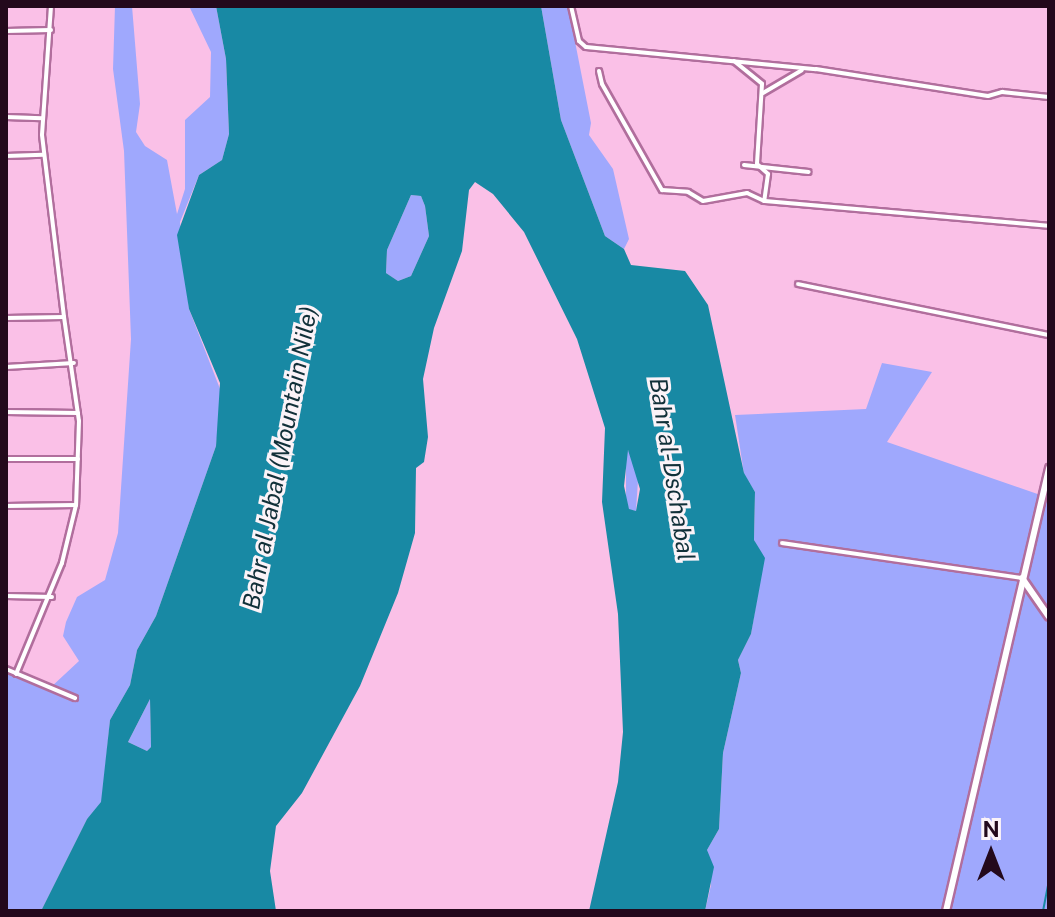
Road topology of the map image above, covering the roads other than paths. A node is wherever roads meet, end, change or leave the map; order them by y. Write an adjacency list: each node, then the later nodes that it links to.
1 (51, 6): 3 (street)
2 (571, 6): 5 (street)
3 (51, 30): 4 (street); 11 (street)
4 (6, 31)
5 (733, 60): 6 (street); 8 (street)
6 (803, 70): 8 (street); 9 (street)
7 (599, 71): 17 (street)
8 (763, 93): 14 (street)
9 (1049, 97)
10 (6, 117): 11 (street)
11 (42, 118): 12 (street)
12 (43, 155): 13 (street); 20 (street)
13 (6, 156)
14 (757, 164): 15 (street); 16 (street); 17 (street)
15 (744, 165)
16 (809, 172)
17 (764, 201): 18 (street)
18 (1049, 226)
19 (798, 284): 22 (street)
20 (64, 317): 21 (street); 23 (street)
21 (6, 318)
22 (1049, 335)
23 (74, 363): 24 (street); 26 (street)
24 (6, 367)
25 (6, 412): 26 (street)
26 (78, 413): 28 (street)
27 (6, 459): 28 (street)
28 (78, 459): 30 (street)
29 (1049, 468): 33 (main road)
30 (76, 505): 31 (street); 35 (street)
31 (6, 506)
32 (782, 543): 33 (street)
33 (1022, 578): 36 (main road); 40 (main road)
34 (6, 596): 35 (street)
35 (52, 597): 38 (street)
36 (1049, 617)
37 (6, 669): 38 (street)
38 (16, 674): 39 (street)
39 (75, 698)
40 (946, 911)

